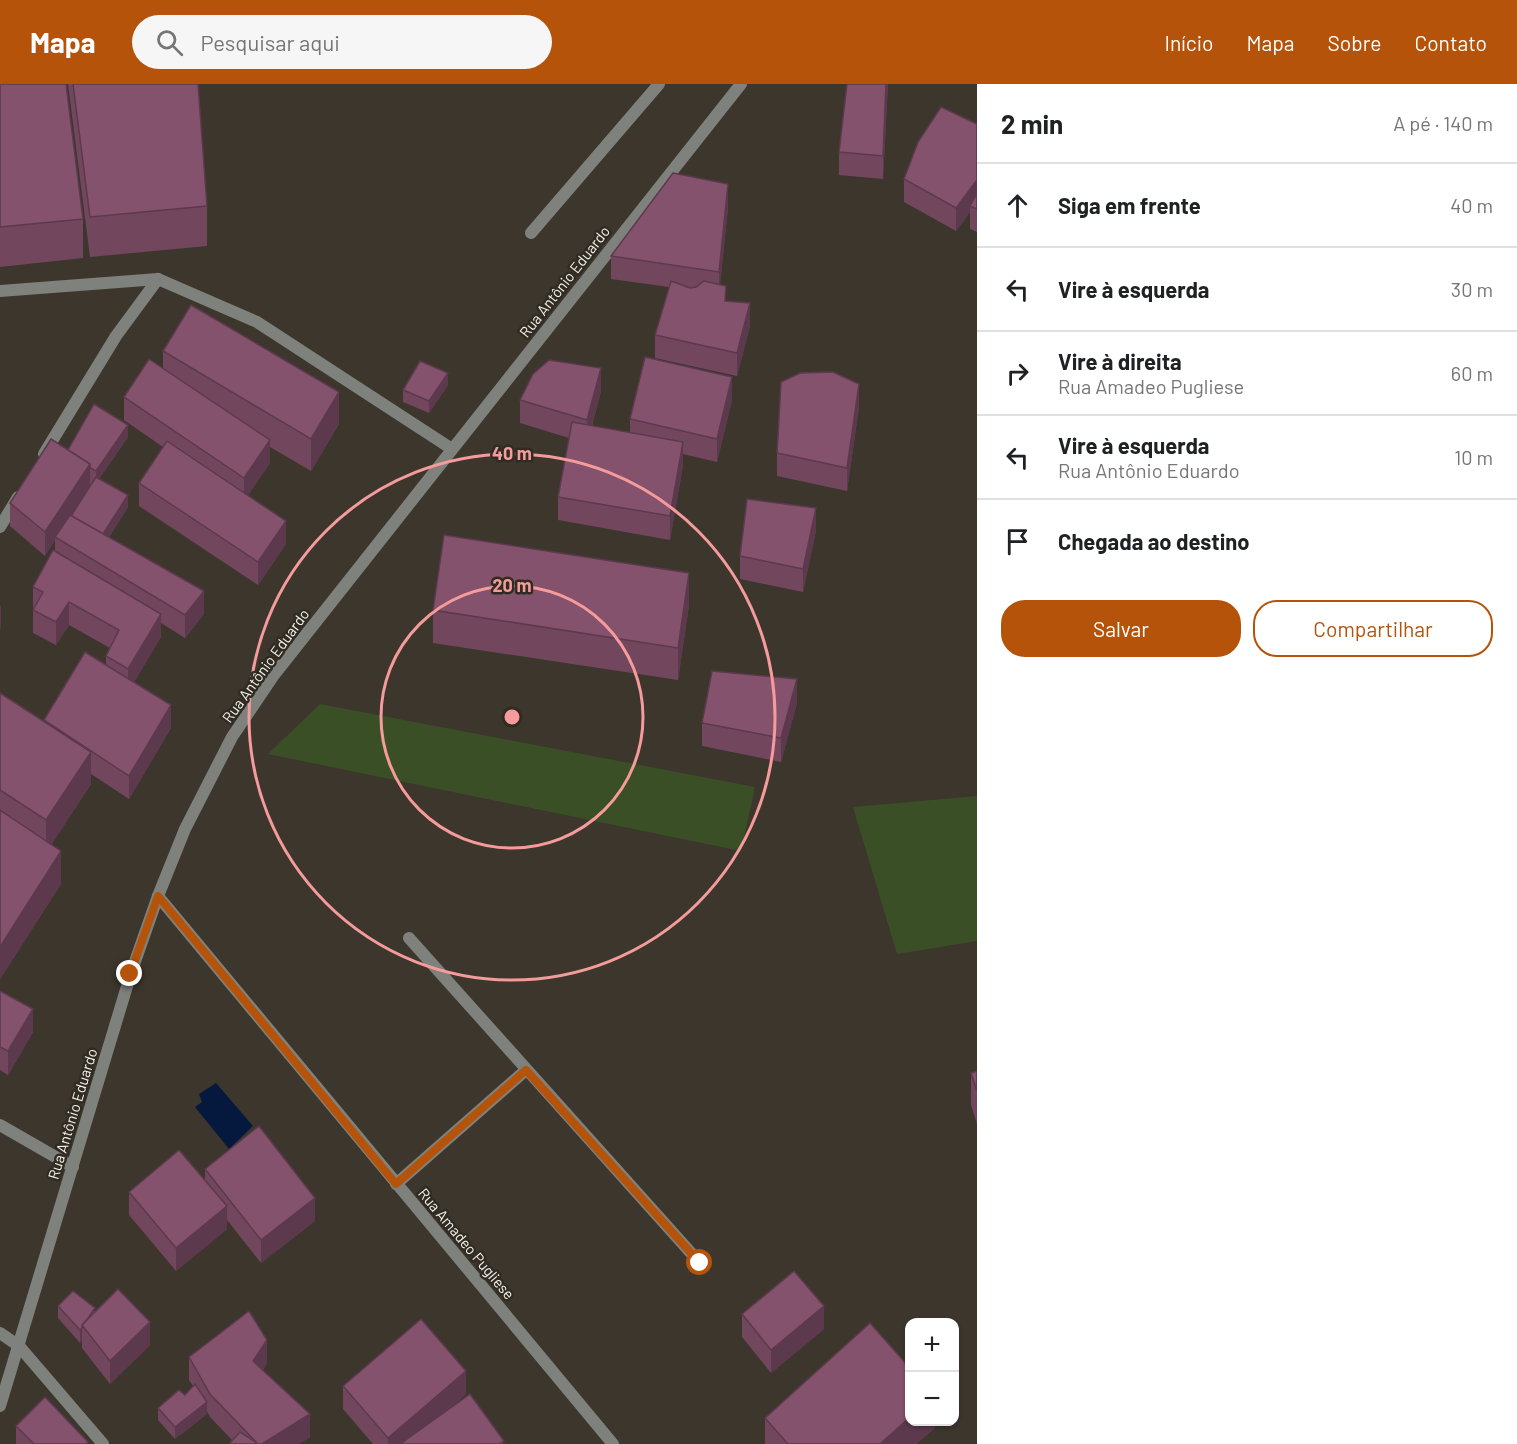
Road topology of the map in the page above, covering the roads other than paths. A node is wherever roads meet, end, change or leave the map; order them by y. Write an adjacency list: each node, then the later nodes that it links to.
1 (659, 84): 3 (street)
2 (741, 84): 6 (street, Rua Antônio Eduardo)
3 (531, 233)
4 (158, 279): 5 (street); 6 (street); 7 (street)
5 (0, 291)
6 (452, 449): 10 (street, Rua Antônio Eduardo)
7 (36, 467)
8 (24, 487): 9 (street)
9 (0, 527)
10 (158, 896): 14 (street, Rua Antônio Eduardo); 15 (street, Rua Amadeo Pugliese)
11 (409, 939): 12 (street)
12 (526, 1070): 15 (street); 16 (street)
13 (0, 1125): 14 (street)
14 (73, 1167): 18 (street, Rua Antônio Eduardo)
15 (396, 1184): 21 (street, Rua Amadeo Pugliese)
16 (700, 1263)
17 (0, 1333): 18 (street)
18 (19, 1346): 19 (street, Rua Antônio Eduardo); 20 (street)
19 (0, 1406)
20 (103, 1444)
21 (613, 1444)

